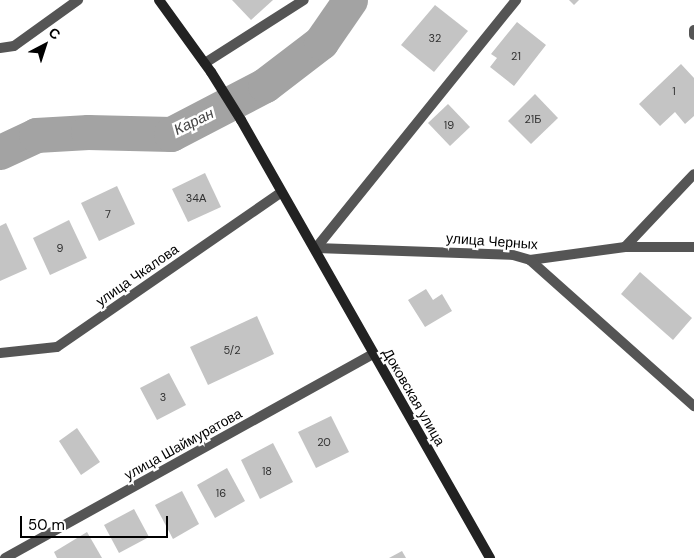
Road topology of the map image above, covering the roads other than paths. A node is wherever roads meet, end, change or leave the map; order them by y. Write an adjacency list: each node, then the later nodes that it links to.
1 (78, 0): 7 (street)
2 (159, 0): 8 (main road, Доковская улица)
3 (304, 0): 8 (street)
4 (516, 0): 13 (street)
5 (694, 30): 6 (street)
6 (694, 35)
7 (0, 48)
8 (205, 63): 10 (main road, Доковская улица)
9 (694, 174): 11 (street)
10 (280, 193): 13 (main road, Доковская улица); 15 (street, улица Чкалова)
11 (625, 247): 12 (street, улица Черных); 14 (street, улица Черных)
12 (694, 247)
13 (316, 248): 14 (street, улица Черных); 16 (main road, Доковская улица)
14 (530, 260): 17 (street)
15 (0, 353)
16 (374, 354): 18 (street, улица Шаймуратова); 19 (main road, Доковская улица)
17 (694, 406)
18 (5, 558)
19 (490, 558)

